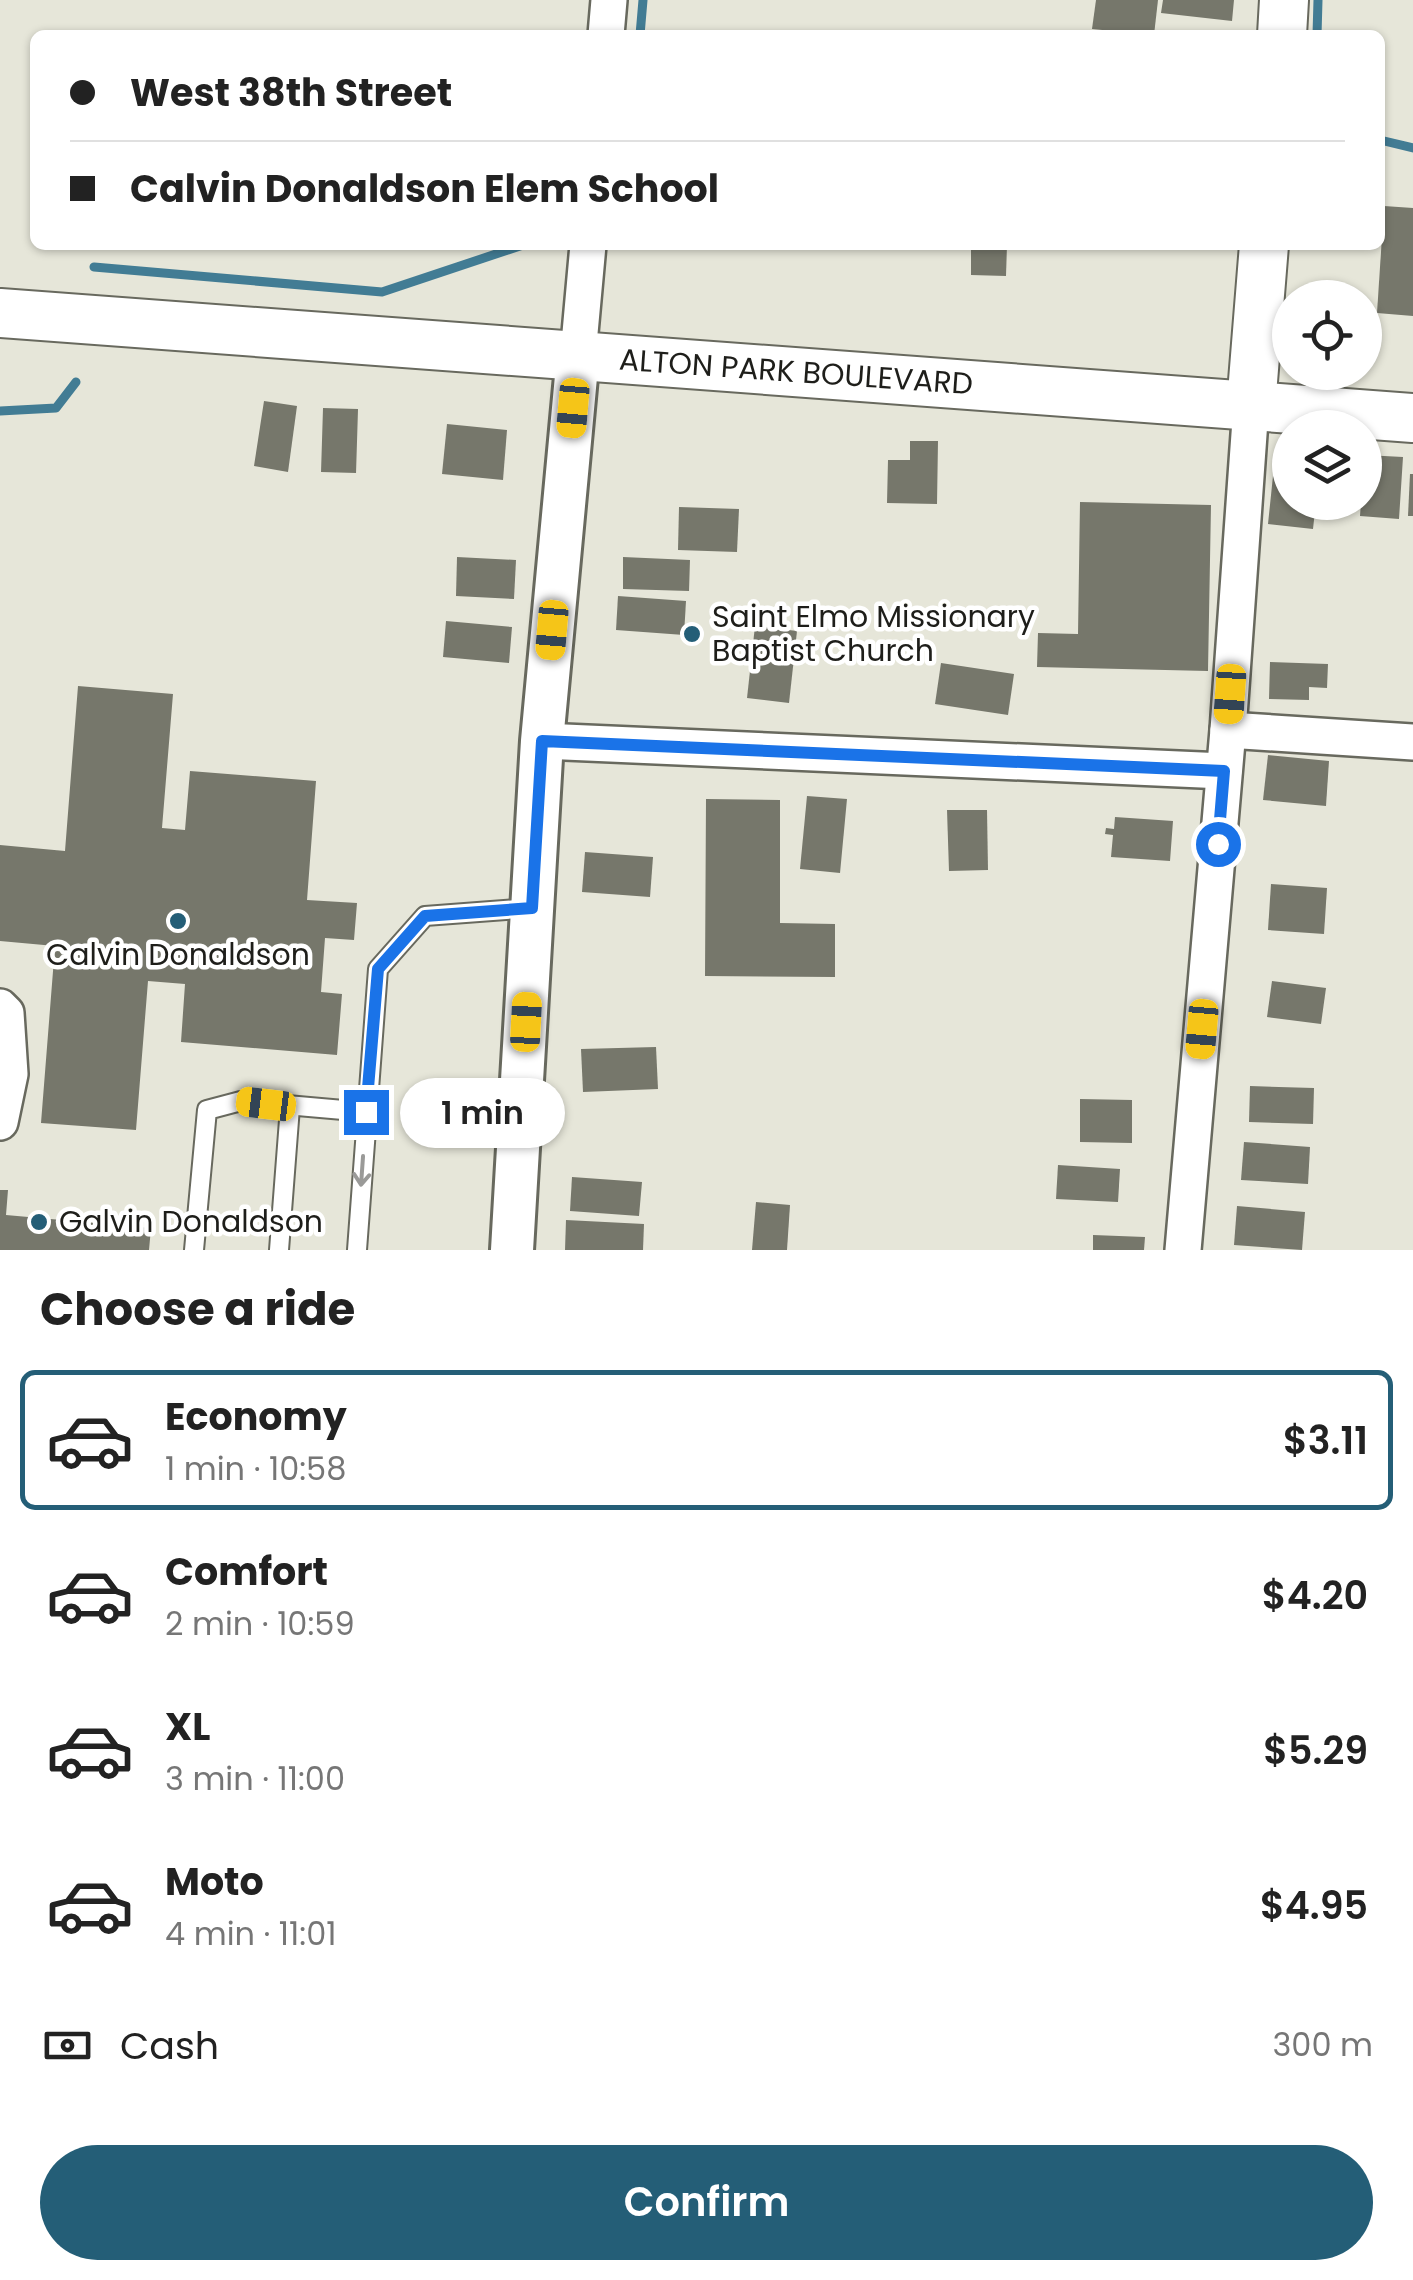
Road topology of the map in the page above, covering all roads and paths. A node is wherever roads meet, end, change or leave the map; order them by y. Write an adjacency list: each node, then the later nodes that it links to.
1 (609, 0): 3 (street)
2 (1284, 0): 4 (main road)
3 (606, 30)
4 (1282, 30)
5 (588, 250): 8 (street)
6 (1264, 250): 9 (main road)
7 (0, 313): 8 (main road, ALTON PARK BOULEVARD)
8 (578, 355): 9 (main road, ALTON PARK BOULEVARD); 12 (street)
9 (1251, 406): 10 (main road, ALTON PARK BOULEVARD); 11 (street)
10 (1413, 418)
11 (1228, 730): 13 (street); 14 (street)
12 (542, 741): 14 (street); 15 (street)
13 (1413, 742)
14 (1224, 771): 24 (street)
15 (532, 908): 18 (lane); 23 (street)
16 (0, 1007): 19 (street)
17 (290, 1107): 18 (lane); 20 (lane); 21 (lane)
18 (366, 1112): 22 (lane, one-way to 22)
19 (0, 1122)
20 (194, 1250)
21 (278, 1250)
22 (357, 1250)
23 (512, 1250)
24 (1183, 1250)

